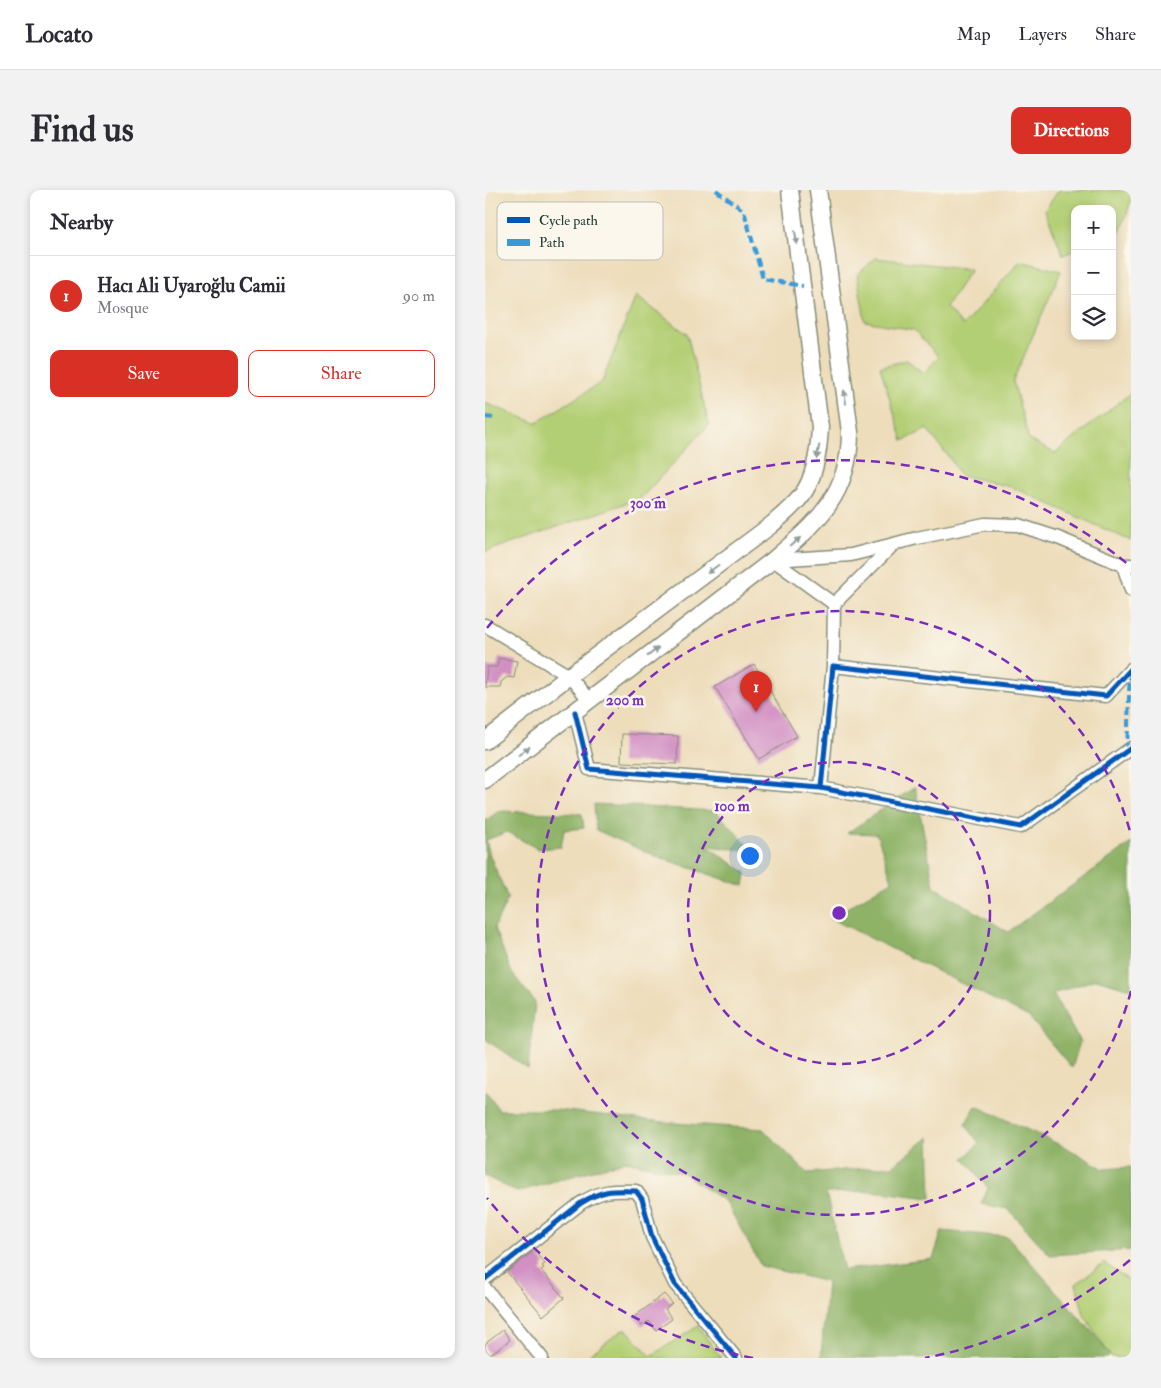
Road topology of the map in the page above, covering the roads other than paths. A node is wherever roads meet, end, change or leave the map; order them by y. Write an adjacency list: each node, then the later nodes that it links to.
1 (790, 190): 11 (main road, one-way to 11)
2 (818, 190): 4 (main road, one-way to 2)
3 (895, 544): 4 (street); 5 (street); 7 (street)
4 (773, 560): 7 (street); 12 (main road, one-way to 4)
5 (1127, 565): 6 (street)
6 (1131, 590)
7 (833, 604): 9 (street)
8 (485, 625): 11 (street)
9 (833, 666): 10 (street); 17 (street)
10 (1131, 669)
11 (569, 676): 12 (street); 14 (main road)
12 (590, 700): 13 (main road)
13 (575, 712): 16 (main road, one-way to 13); 17 (street)
14 (485, 741)
15 (1131, 748): 17 (street)
16 (485, 780)
17 (821, 788)
18 (485, 1278): 21 (street)
19 (485, 1288): 20 (street)
20 (542, 1358)
21 (736, 1358)

